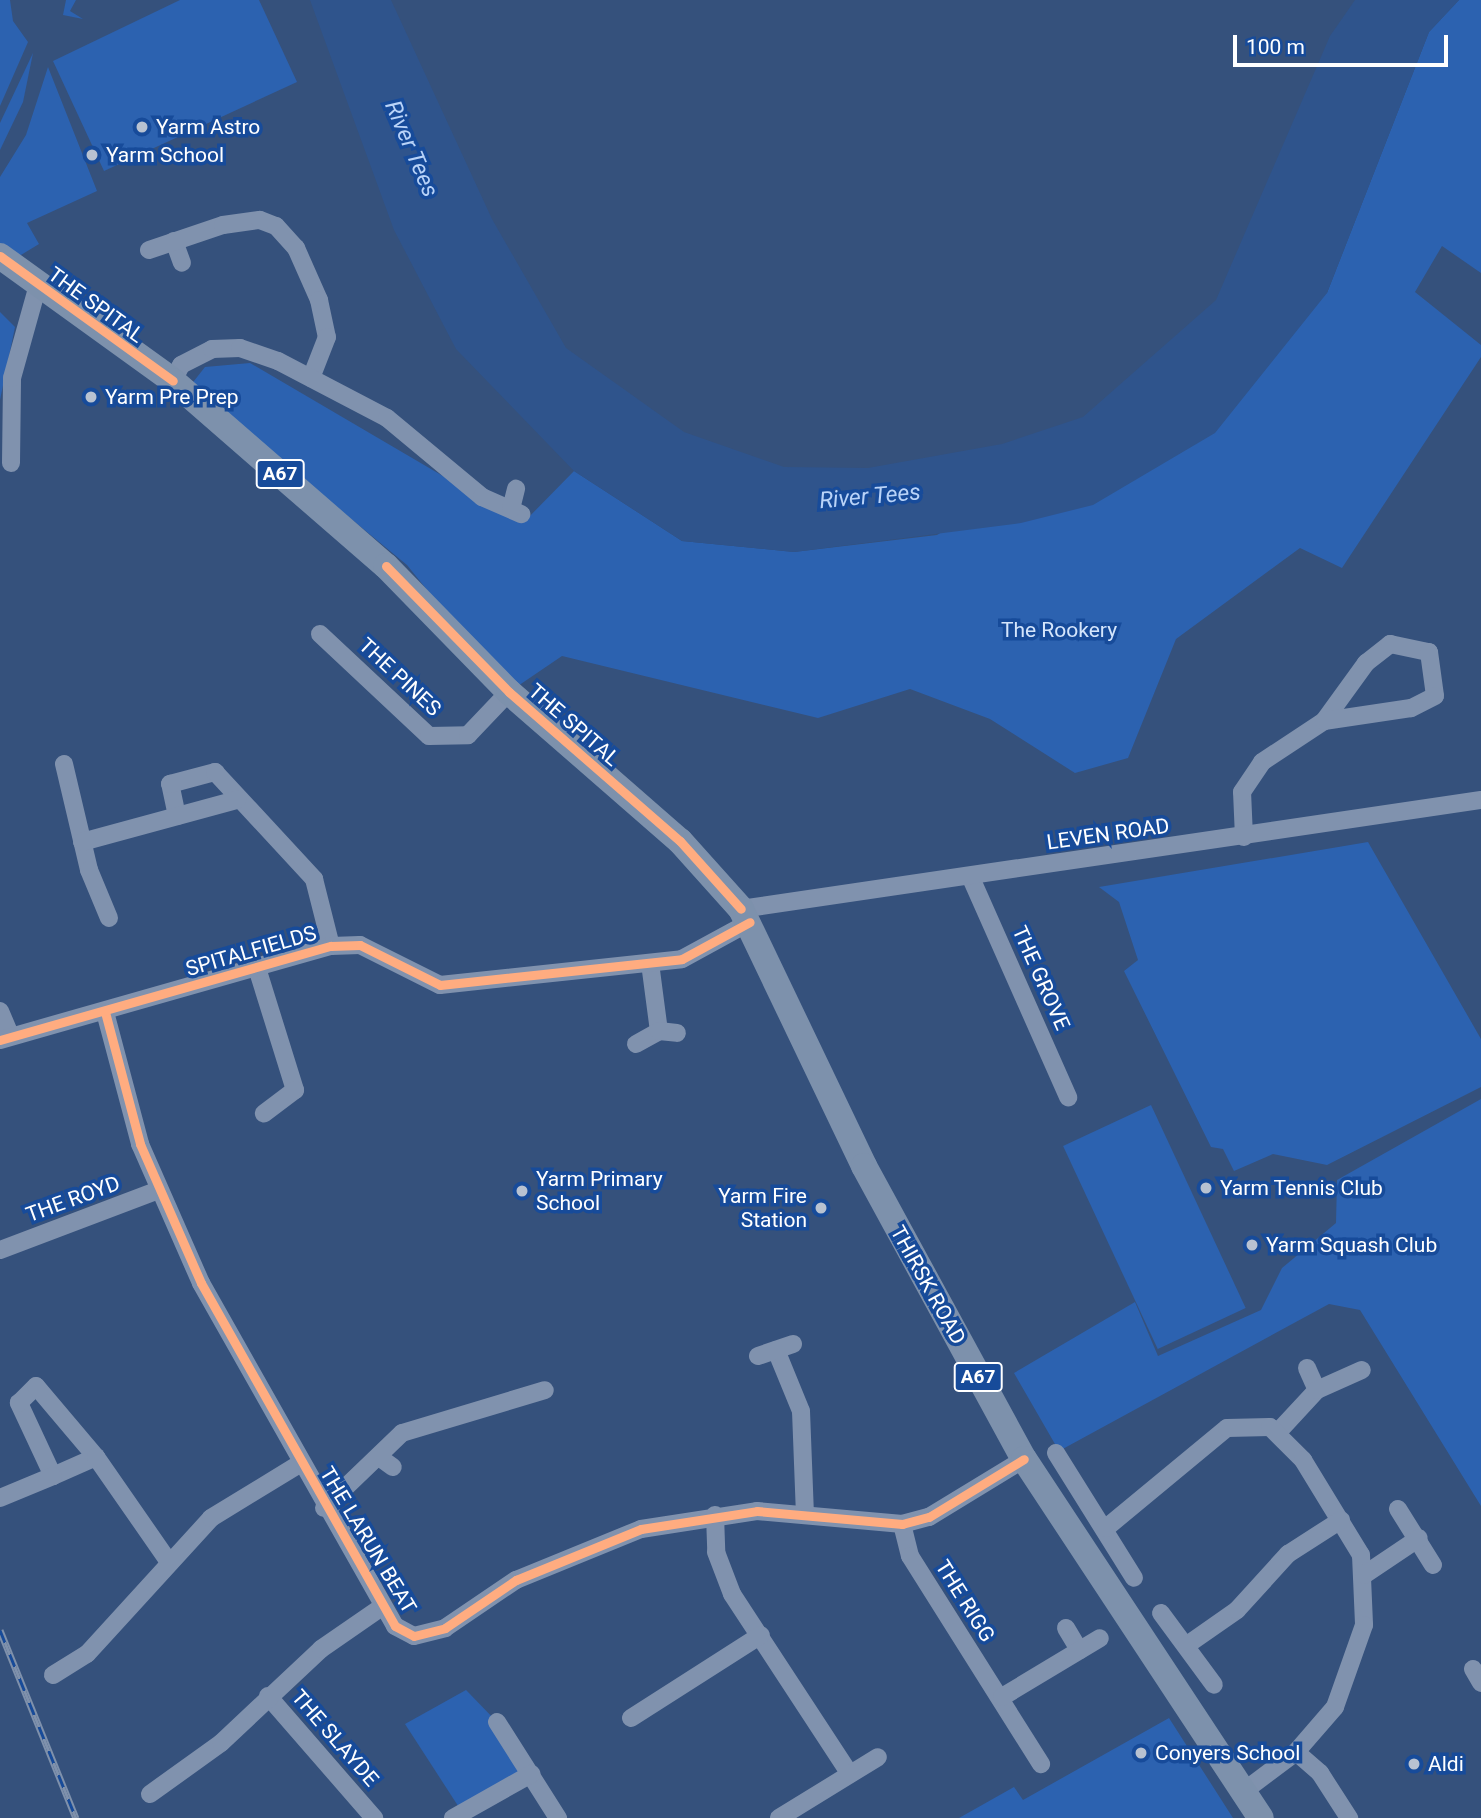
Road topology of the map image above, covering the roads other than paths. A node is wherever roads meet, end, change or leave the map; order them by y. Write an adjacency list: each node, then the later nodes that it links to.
1 (174, 241): 2 (street); 4 (street); 6 (street)
2 (149, 250)
3 (0, 256): 5 (main road, THE SPITAL / A67)
4 (182, 263)
5 (38, 285): 7 (main road, THE SPITAL / A67); 8 (street)
6 (312, 378): 7 (street); 9 (street)
7 (173, 382): 11 (main road, THE SPITAL / A67)
8 (10, 463)
9 (516, 489)
10 (329, 635): 11 (street, THE PINES)
11 (509, 692): 20 (main road, THE SPITAL / A67)
12 (1324, 721): 12 (street); 17 (street)
13 (64, 764): 18 (street)
14 (237, 800): 16 (street); 16 (street); 22 (street)
15 (1481, 800): 17 (street, LEVEN ROAD)
16 (177, 816): 18 (street)
17 (1244, 837): 19 (street, LEVEN ROAD)
18 (82, 842): 21 (street)
19 (971, 878): 20 (street, LEVEN ROAD); 29 (street, THE GROVE)
20 (746, 916): 23 (street, SPITALFIELDS); 41 (main road, THIRSK ROAD / A67)
21 (108, 918)
22 (331, 946): 23 (street, SPITALFIELDS); 24 (street, SPITALFIELDS)
23 (650, 963): 28 (street)
24 (257, 968): 26 (street, SPITALFIELDS); 30 (street)
25 (0, 1011): 27 (street, SPITALFIELDS)
26 (105, 1012): 27 (street, SPITALFIELDS); 31 (street, THE LARUN BEAT)
27 (5, 1037)
28 (636, 1044)
29 (1068, 1097)
30 (264, 1113)
31 (159, 1190): 32 (street, THE ROYD); 42 (street, THE LARUN BEAT)
32 (1, 1246)
33 (758, 1356): 47 (street)
34 (1307, 1368): 36 (street)
35 (1362, 1370): 36 (street)
36 (1317, 1390): 38 (street)
37 (535, 1397): 45 (street)
38 (1278, 1432): 49 (street); 51 (street)
39 (1056, 1453): 51 (street)
40 (96, 1457): 43 (street); 43 (street); 53 (street)
41 (1024, 1459): 50 (street, THE LARUN BEAT); 75 (main road, THIRSK ROAD / A67)
42 (301, 1463): 45 (street, THE LARUN BEAT); 53 (street)
43 (53, 1476): 44 (street)
44 (0, 1498)
45 (324, 1508): 57 (street, THE LARUN BEAT)
46 (1398, 1509): 52 (street)
47 (805, 1513): 48 (street, THE LARUN BEAT); 50 (street, THE LARUN BEAT)
48 (715, 1515): 57 (street, THE LARUN BEAT); 60 (street)
49 (1341, 1520): 55 (street); 62 (street)
50 (902, 1524): 67 (street, THE RIGG)
51 (1106, 1528): 56 (street)
52 (1419, 1538): 54 (street); 55 (street)
53 (167, 1559): 64 (street)
54 (1433, 1565)
55 (1364, 1575): 70 (street)
56 (1134, 1578)
57 (383, 1606): 66 (street, THE SLAYDE)
58 (1161, 1613): 62 (street)
59 (1066, 1628): 63 (street)
60 (761, 1635): 68 (street); 74 (street)
61 (1100, 1638): 63 (street)
62 (1187, 1645): 65 (street)
63 (1079, 1650): 67 (street)
64 (53, 1675)
65 (1214, 1685)
66 (268, 1696): 76 (street, THE SLAYDE); 77 (street, THE SLAYDE)
67 (1002, 1697): 72 (street, THE RIGG)
68 (631, 1717)
69 (497, 1722): 73 (street)
70 (1296, 1752): 75 (street); 82 (street)
71 (878, 1757): 74 (street)
72 (1041, 1765)
73 (531, 1774): 78 (street); 79 (street)
74 (850, 1774): 80 (street)
75 (1244, 1791): 81 (main road, THIRSK ROAD / A67)
76 (150, 1794)
77 (366, 1816)
78 (453, 1818)
79 (558, 1818)
80 (779, 1818)
81 (1261, 1818)
82 (1349, 1818)

